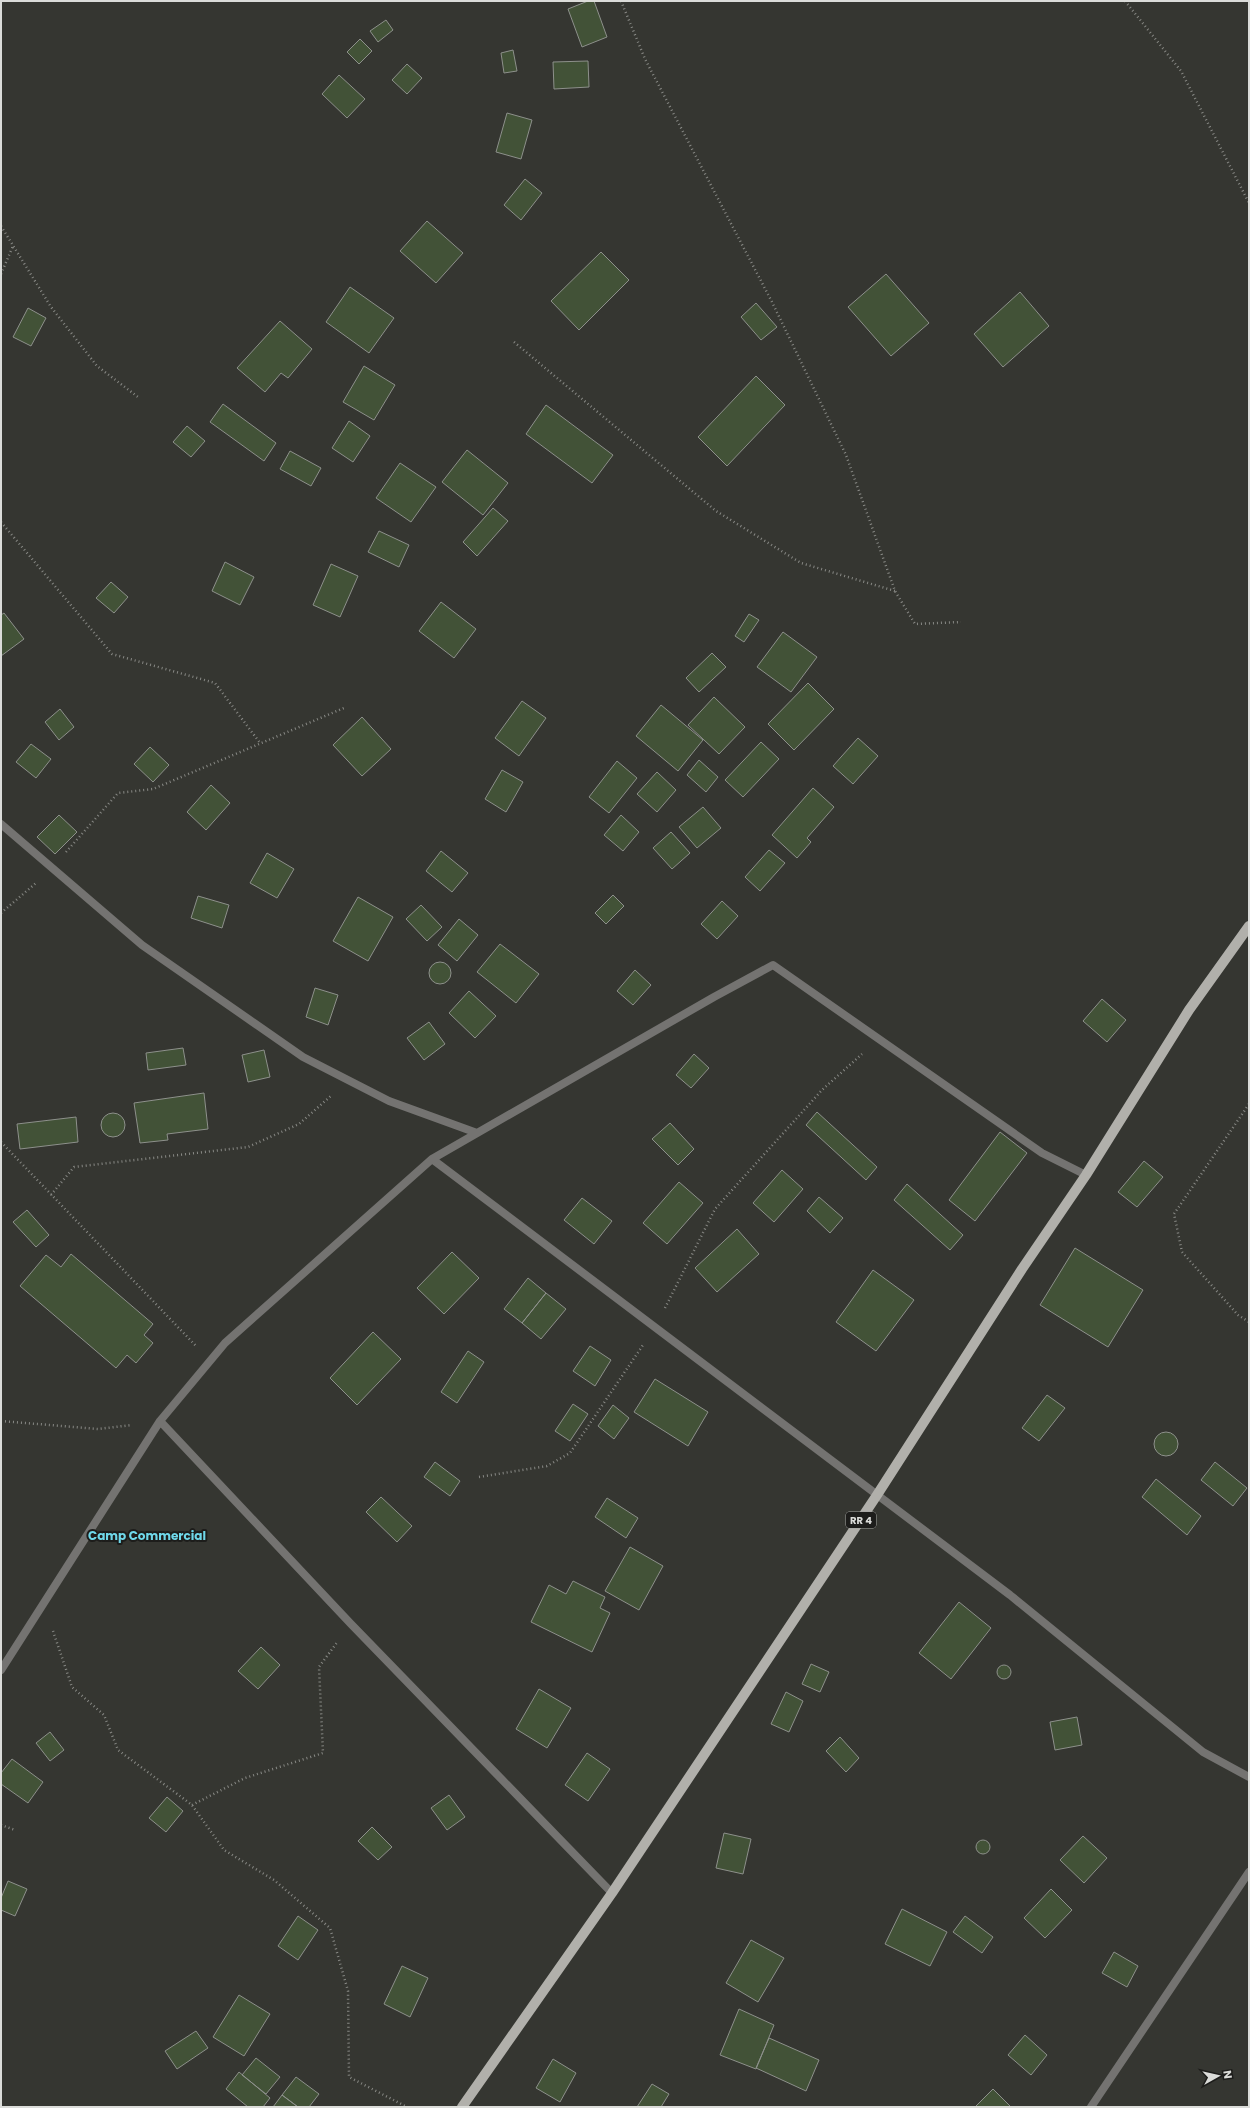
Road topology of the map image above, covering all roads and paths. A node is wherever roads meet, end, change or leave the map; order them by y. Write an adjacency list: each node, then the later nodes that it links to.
1 (621, 1): 10 (path)
2 (1125, 1): 3 (path)
3 (1249, 203)
4 (1, 226): 5 (path)
5 (13, 246): 6 (path); 8 (path)
6 (1, 274)
7 (514, 342): 10 (path)
8 (138, 397)
9 (1, 522): 13 (path)
10 (895, 591): 11 (path)
11 (960, 622)
12 (344, 708): 13 (path)
13 (260, 744): 15 (path)
14 (1, 824): 15 (street)
15 (52, 868): 16 (path); 19 (street)
16 (1, 913)
17 (1249, 926): 24 (main road, RR 4)
18 (878, 1038): 21 (street); 24 (street); 27 (path)
19 (348, 1080): 21 (street); 25 (path)
20 (1249, 1104): 26 (path)
21 (476, 1133): 23 (street)
22 (1, 1142): 25 (path)
23 (432, 1159): 27 (street); 28 (street)
24 (1086, 1175): 32 (main road, RR 4)
25 (51, 1195): 28 (path)
26 (1249, 1322)
27 (656, 1326): 31 (path); 32 (street)
28 (210, 1361): 30 (street)
29 (1, 1421): 30 (path)
30 (160, 1421): 33 (street); 34 (street)
31 (478, 1477)
32 (877, 1495): 36 (street); 41 (main road, RR 4)
33 (43, 1604): 35 (street); 37 (path)
34 (351, 1624): 37 (path); 41 (street)
35 (1, 1670)
36 (1249, 1776)
37 (192, 1805): 42 (path)
38 (1, 1825): 39 (path)
39 (15, 1830)
40 (1249, 1872): 44 (street)
41 (612, 1893): 43 (main road, RR 4)
42 (407, 2107)
43 (462, 2107)
44 (1091, 2107)

